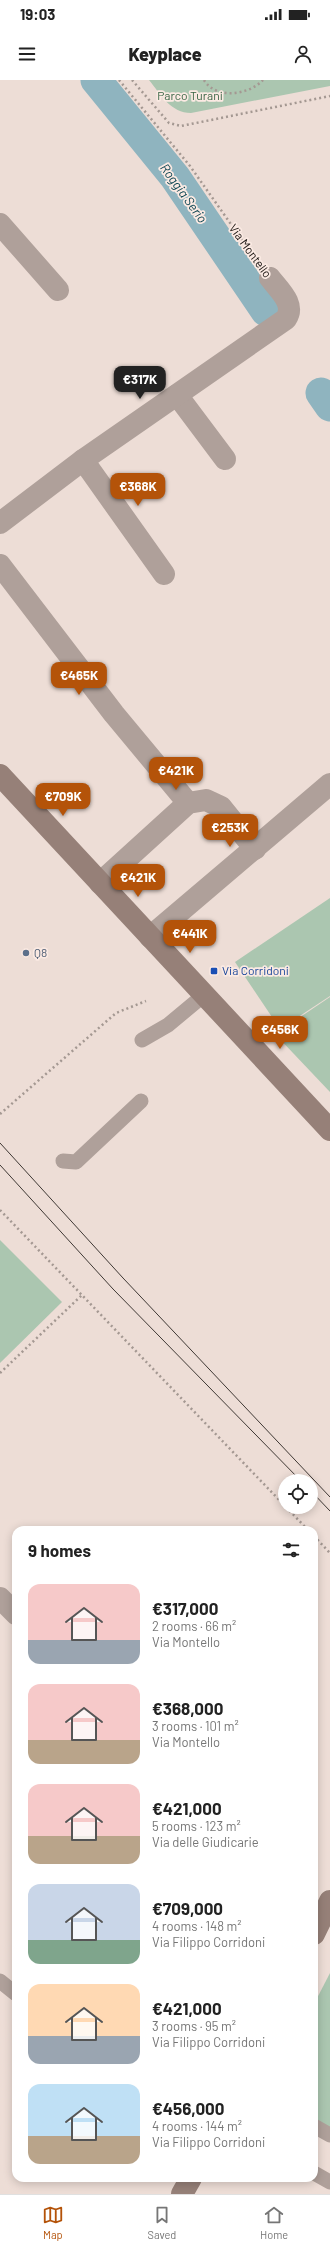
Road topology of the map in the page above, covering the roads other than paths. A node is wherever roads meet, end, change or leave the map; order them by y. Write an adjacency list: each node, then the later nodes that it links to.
1 (0, 224): 3 (street)
2 (270, 278): 4 (street, Via Montello)
3 (58, 290)
4 (177, 395): 5 (street); 6 (street, Via Montello)
5 (225, 459)
6 (83, 460): 7 (street, Via Montello); 9 (street)
7 (0, 523)
8 (0, 565): 12 (street)
9 (164, 574)
10 (0, 775): 14 (street)
11 (330, 784): 13 (street)
12 (188, 803): 13 (street); 14 (street)
13 (255, 849): 15 (street)
14 (100, 883): 15 (street)
15 (150, 937): 16 (street)
16 (204, 995): 17 (lane); 19 (street)
17 (142, 1040)
18 (141, 1101): 20 (lane)
19 (330, 1130)
20 (63, 1161)
21 (0, 1598): 22 (street)
22 (12, 1610)
23 (330, 1901): 24 (street)
24 (318, 1922)
25 (0, 1981): 26 (lane)
26 (12, 1991)
27 (318, 2128): 28 (lane)
28 (330, 2135)
29 (318, 2175): 31 (lane)
30 (189, 2182): 32 (street)
31 (330, 2182)
32 (182, 2194)

